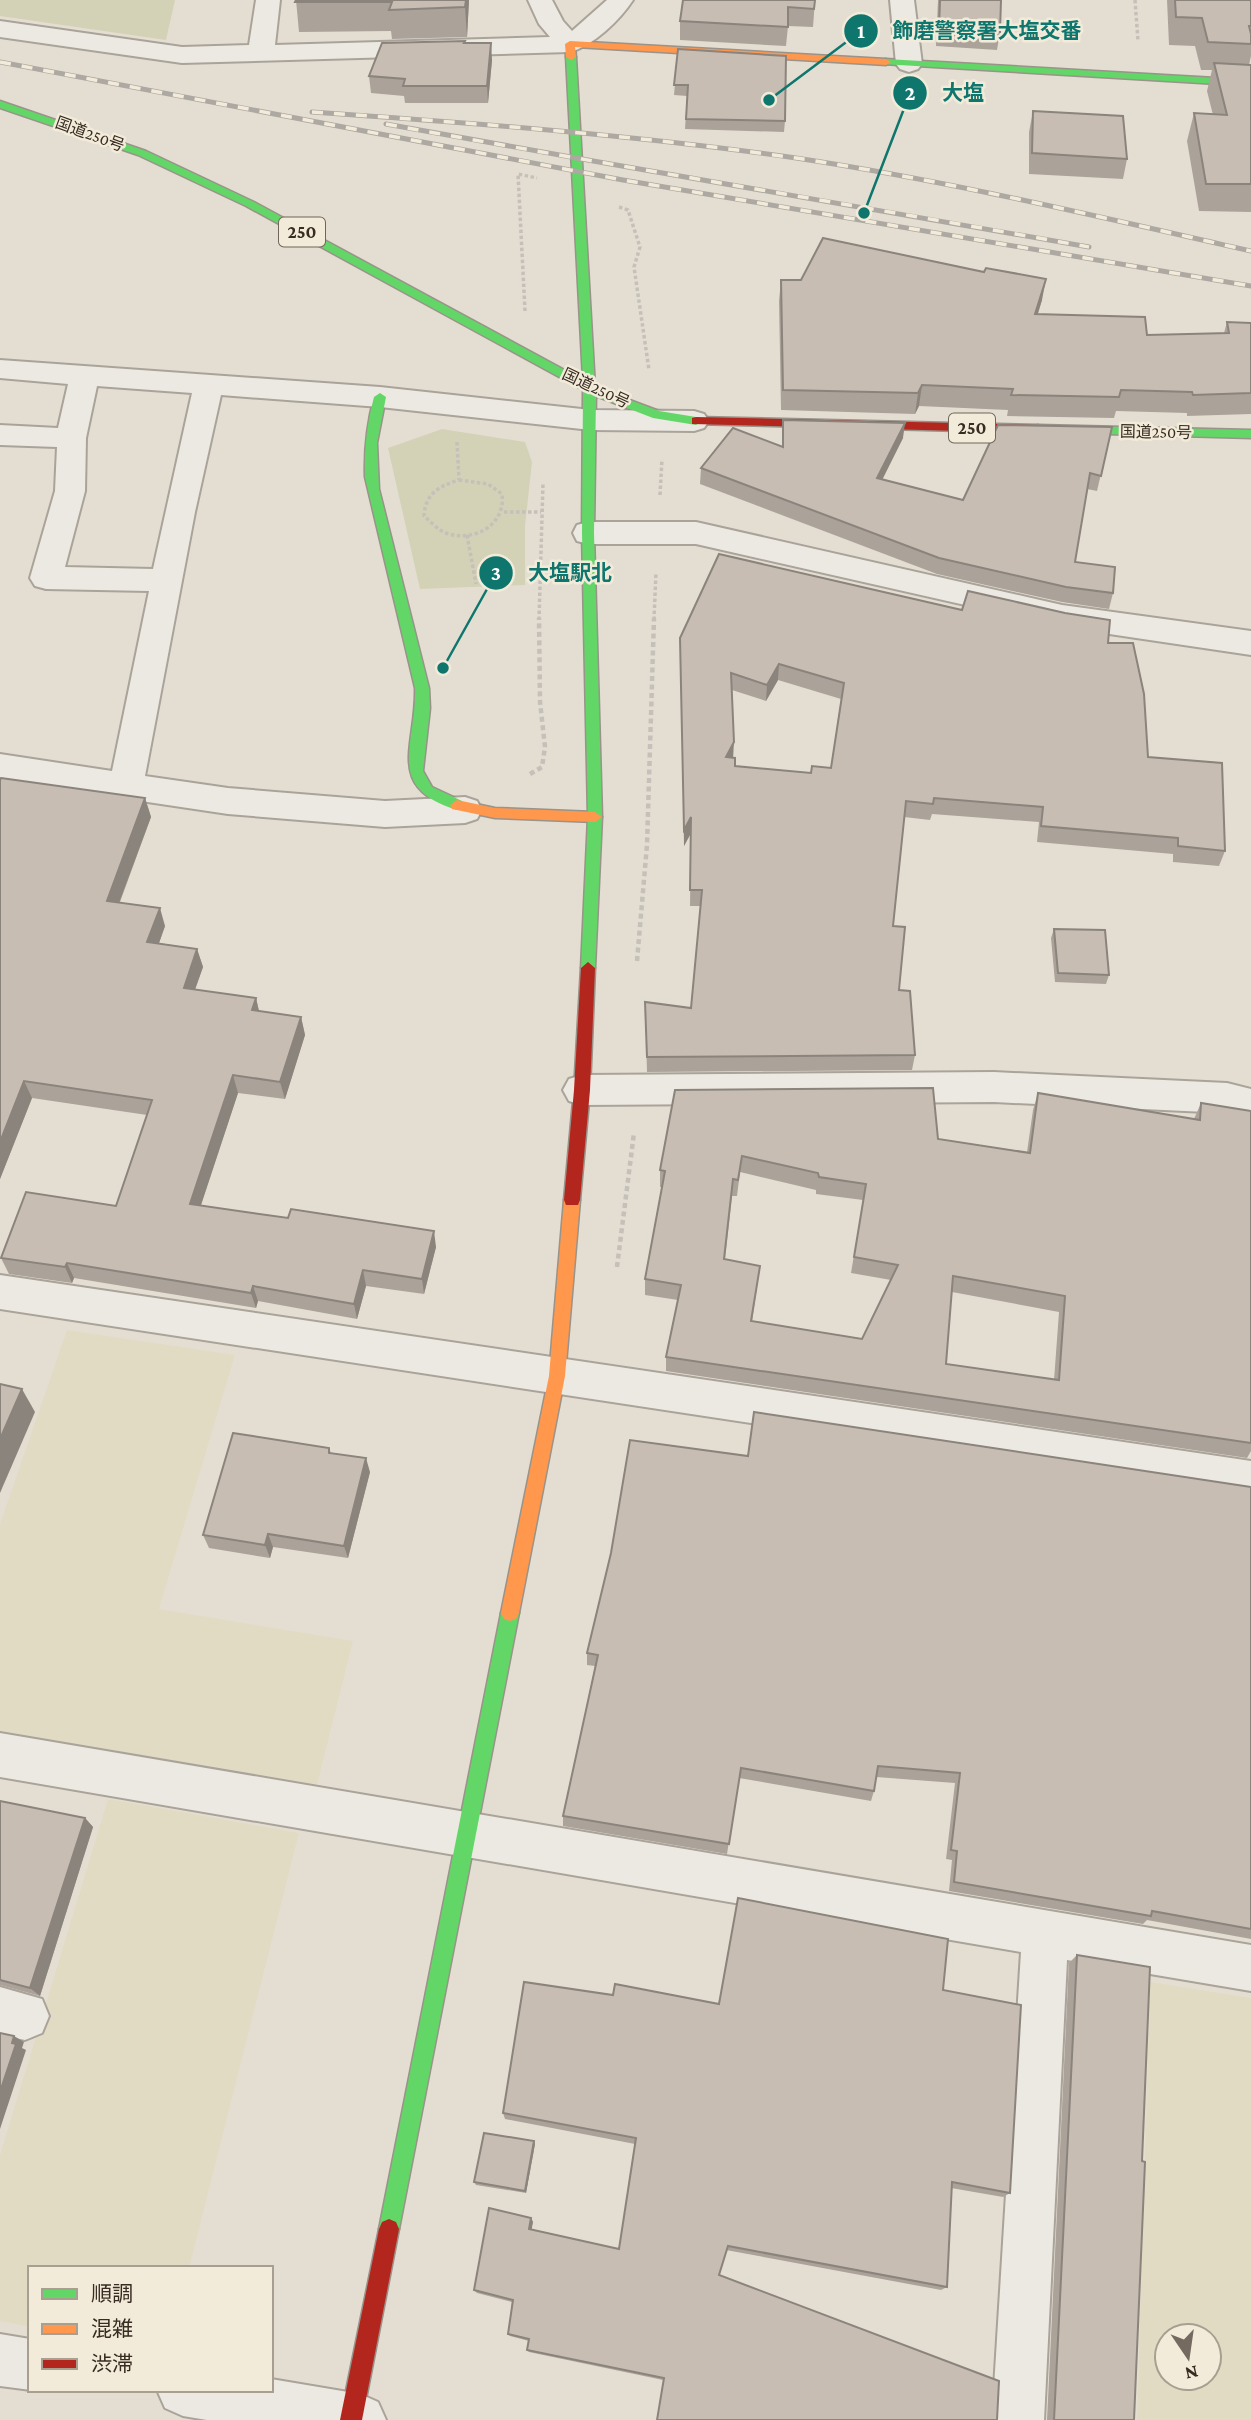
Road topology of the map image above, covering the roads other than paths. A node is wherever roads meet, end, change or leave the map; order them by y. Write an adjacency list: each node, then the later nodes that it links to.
1 (268, 0): 7 (street)
2 (540, 0): 6 (street)
3 (621, 0): 6 (street)
4 (902, 0): 8 (street)
5 (0, 29): 7 (street)
6 (570, 44): 7 (street); 8 (main road); 14 (main road)
7 (261, 51)
8 (909, 64): 9 (main road)
9 (1251, 83)
10 (0, 104): 14 (main road, 国道250号 / 250)
11 (0, 369): 12 (street)
12 (85, 375): 13 (street); 20 (street)
13 (209, 384): 15 (street); 22 (street)
14 (590, 389): 16 (main road); 17 (main road, 国道250号 / 250)
15 (380, 397): 16 (street); 26 (main road)
16 (591, 420): 17 (street); 21 (main road)
17 (694, 421): 19 (main road, 国道250号 / 250)
18 (0, 435): 20 (street)
19 (1251, 435)
20 (71, 438): 22 (street)
21 (589, 533): 23 (street); 27 (main road)
22 (166, 580): 25 (street)
23 (1251, 643)
24 (0, 767): 25 (street)
25 (126, 786): 26 (street)
26 (481, 811): 27 (main road)
27 (595, 817): 28 (main road)
28 (582, 1090): 29 (street); 31 (main road)
29 (1251, 1104)
30 (0, 1292): 31 (street)
31 (557, 1376): 32 (street); 34 (main road)
32 (1251, 1480)
33 (0, 1755): 34 (street)
34 (466, 1835): 35 (street); 40 (main road)
35 (1045, 1933): 36 (street); 41 (street)
36 (1251, 1968)
37 (0, 2360): 38 (street)
38 (28, 2365)
39 (195, 2392): 40 (street)
40 (355, 2419)
41 (1018, 2420)

